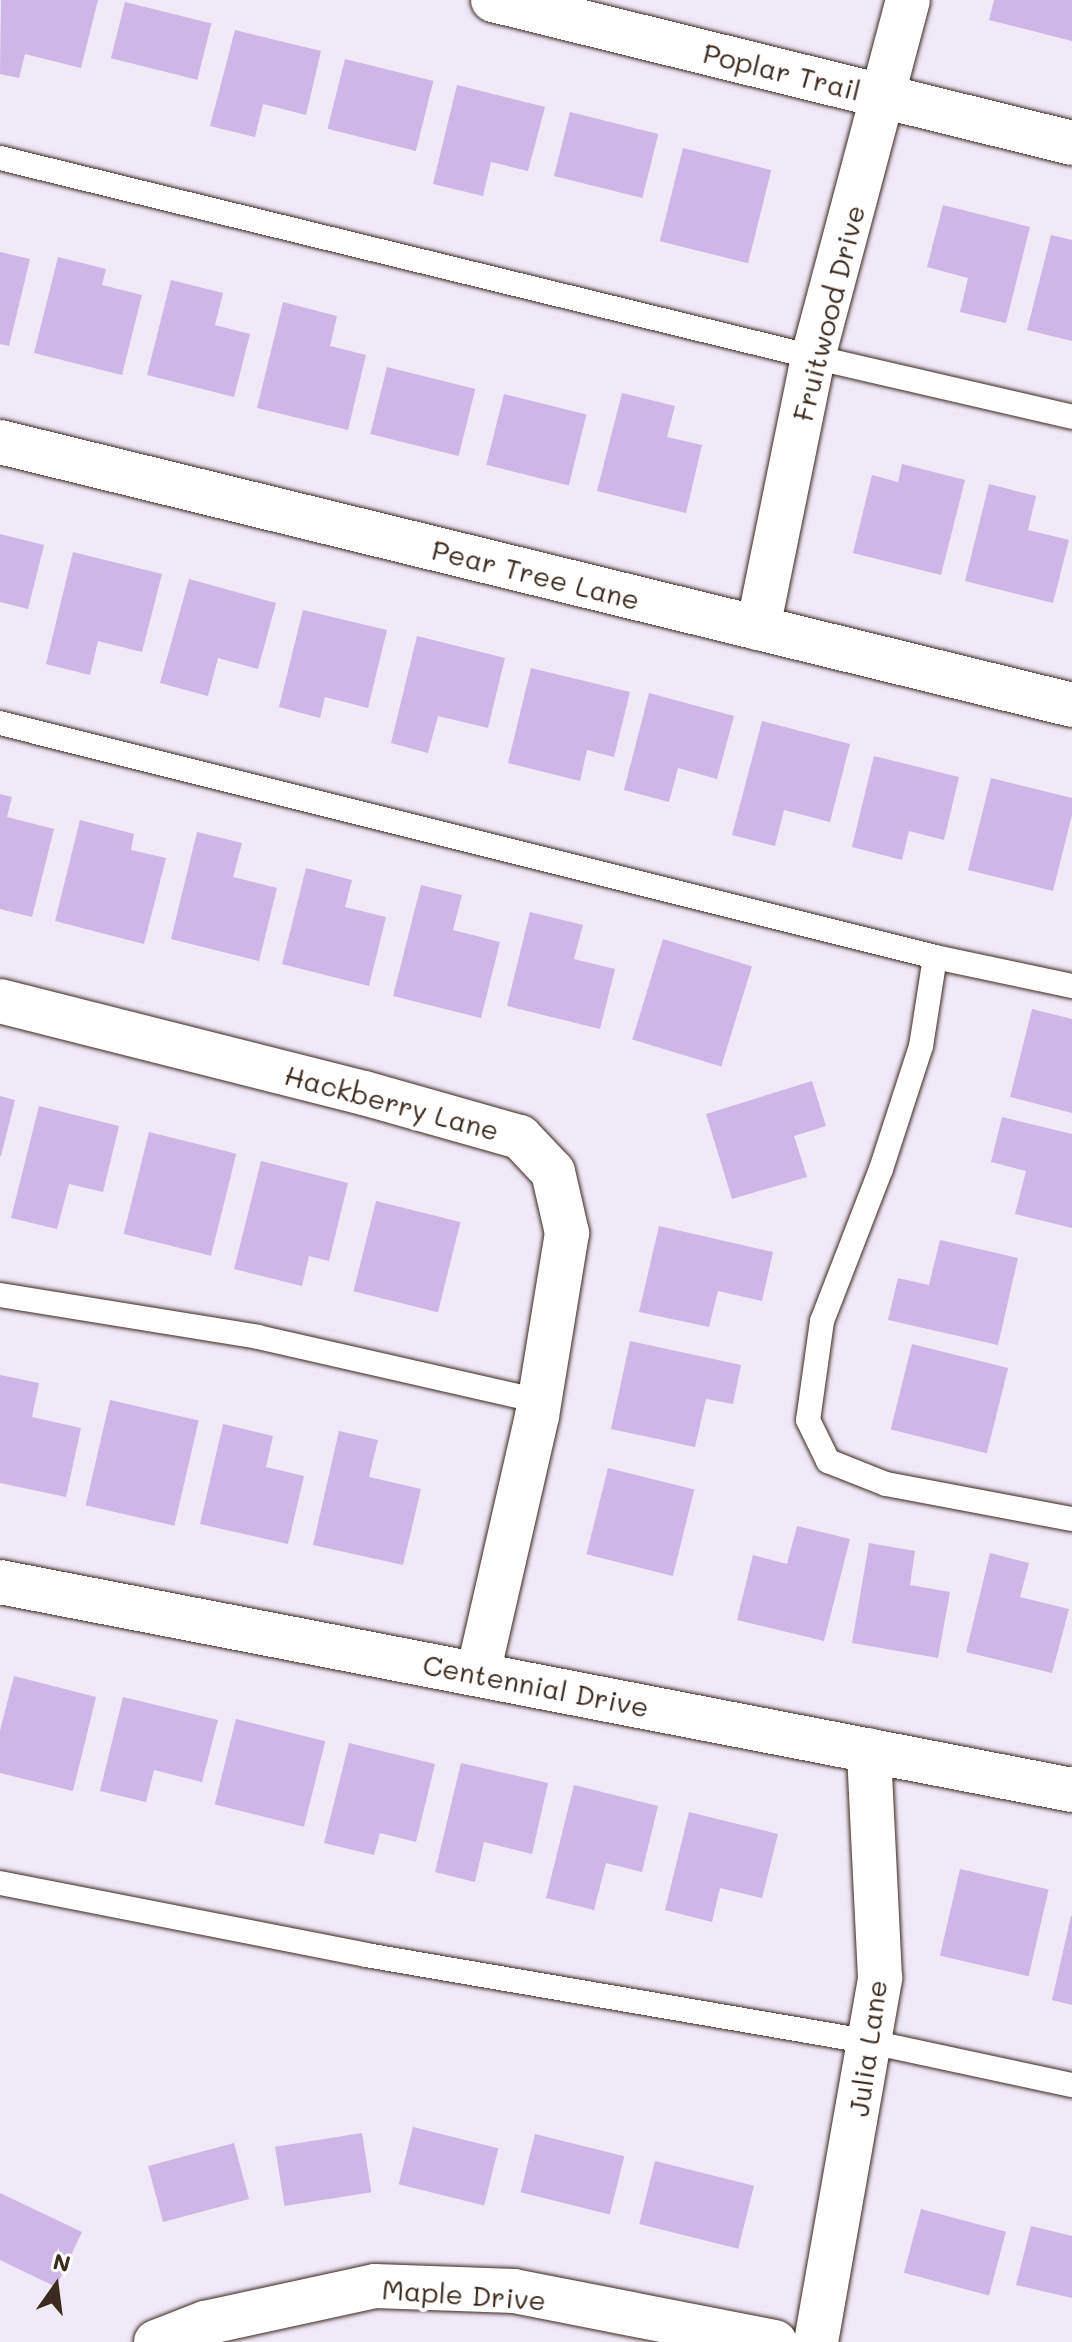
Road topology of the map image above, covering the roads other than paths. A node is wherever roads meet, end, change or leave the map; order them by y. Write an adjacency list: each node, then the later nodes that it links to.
1 (493, 0): 3 (street, Poplar Trail)
2 (908, 0): 3 (street, Fruitwood Drive)
3 (884, 96): 4 (street, Poplar Trail); 6 (street, Fruitwood Drive)
4 (1072, 143)
5 (0, 158): 6 (lane)
6 (813, 357): 7 (lane); 9 (street, Fruitwood Drive)
7 (1072, 417)
8 (0, 442): 9 (street, Pear Tree Lane)
9 (758, 628): 10 (street, Pear Tree Lane)
10 (1072, 705)
11 (0, 723): 12 (lane)
12 (935, 957): 13 (lane); 17 (lane)
13 (1072, 986)
14 (0, 1001): 16 (street, Hackberry Lane)
15 (0, 1295): 16 (lane)
16 (540, 1401): 19 (street, Hackberry Lane)
17 (1072, 1519)
18 (0, 1582): 19 (street, Centennial Drive)
19 (478, 1674): 20 (street, Centennial Drive)
20 (869, 1750): 21 (street, Centennial Drive); 23 (street, Julia Lane)
21 (1072, 1790)
22 (0, 1883): 23 (lane)
23 (871, 2042): 24 (lane); 27 (street, Julia Lane)
24 (1072, 2085)
25 (156, 2342): 26 (street, Maple Drive)
26 (775, 2342)
27 (816, 2342)

